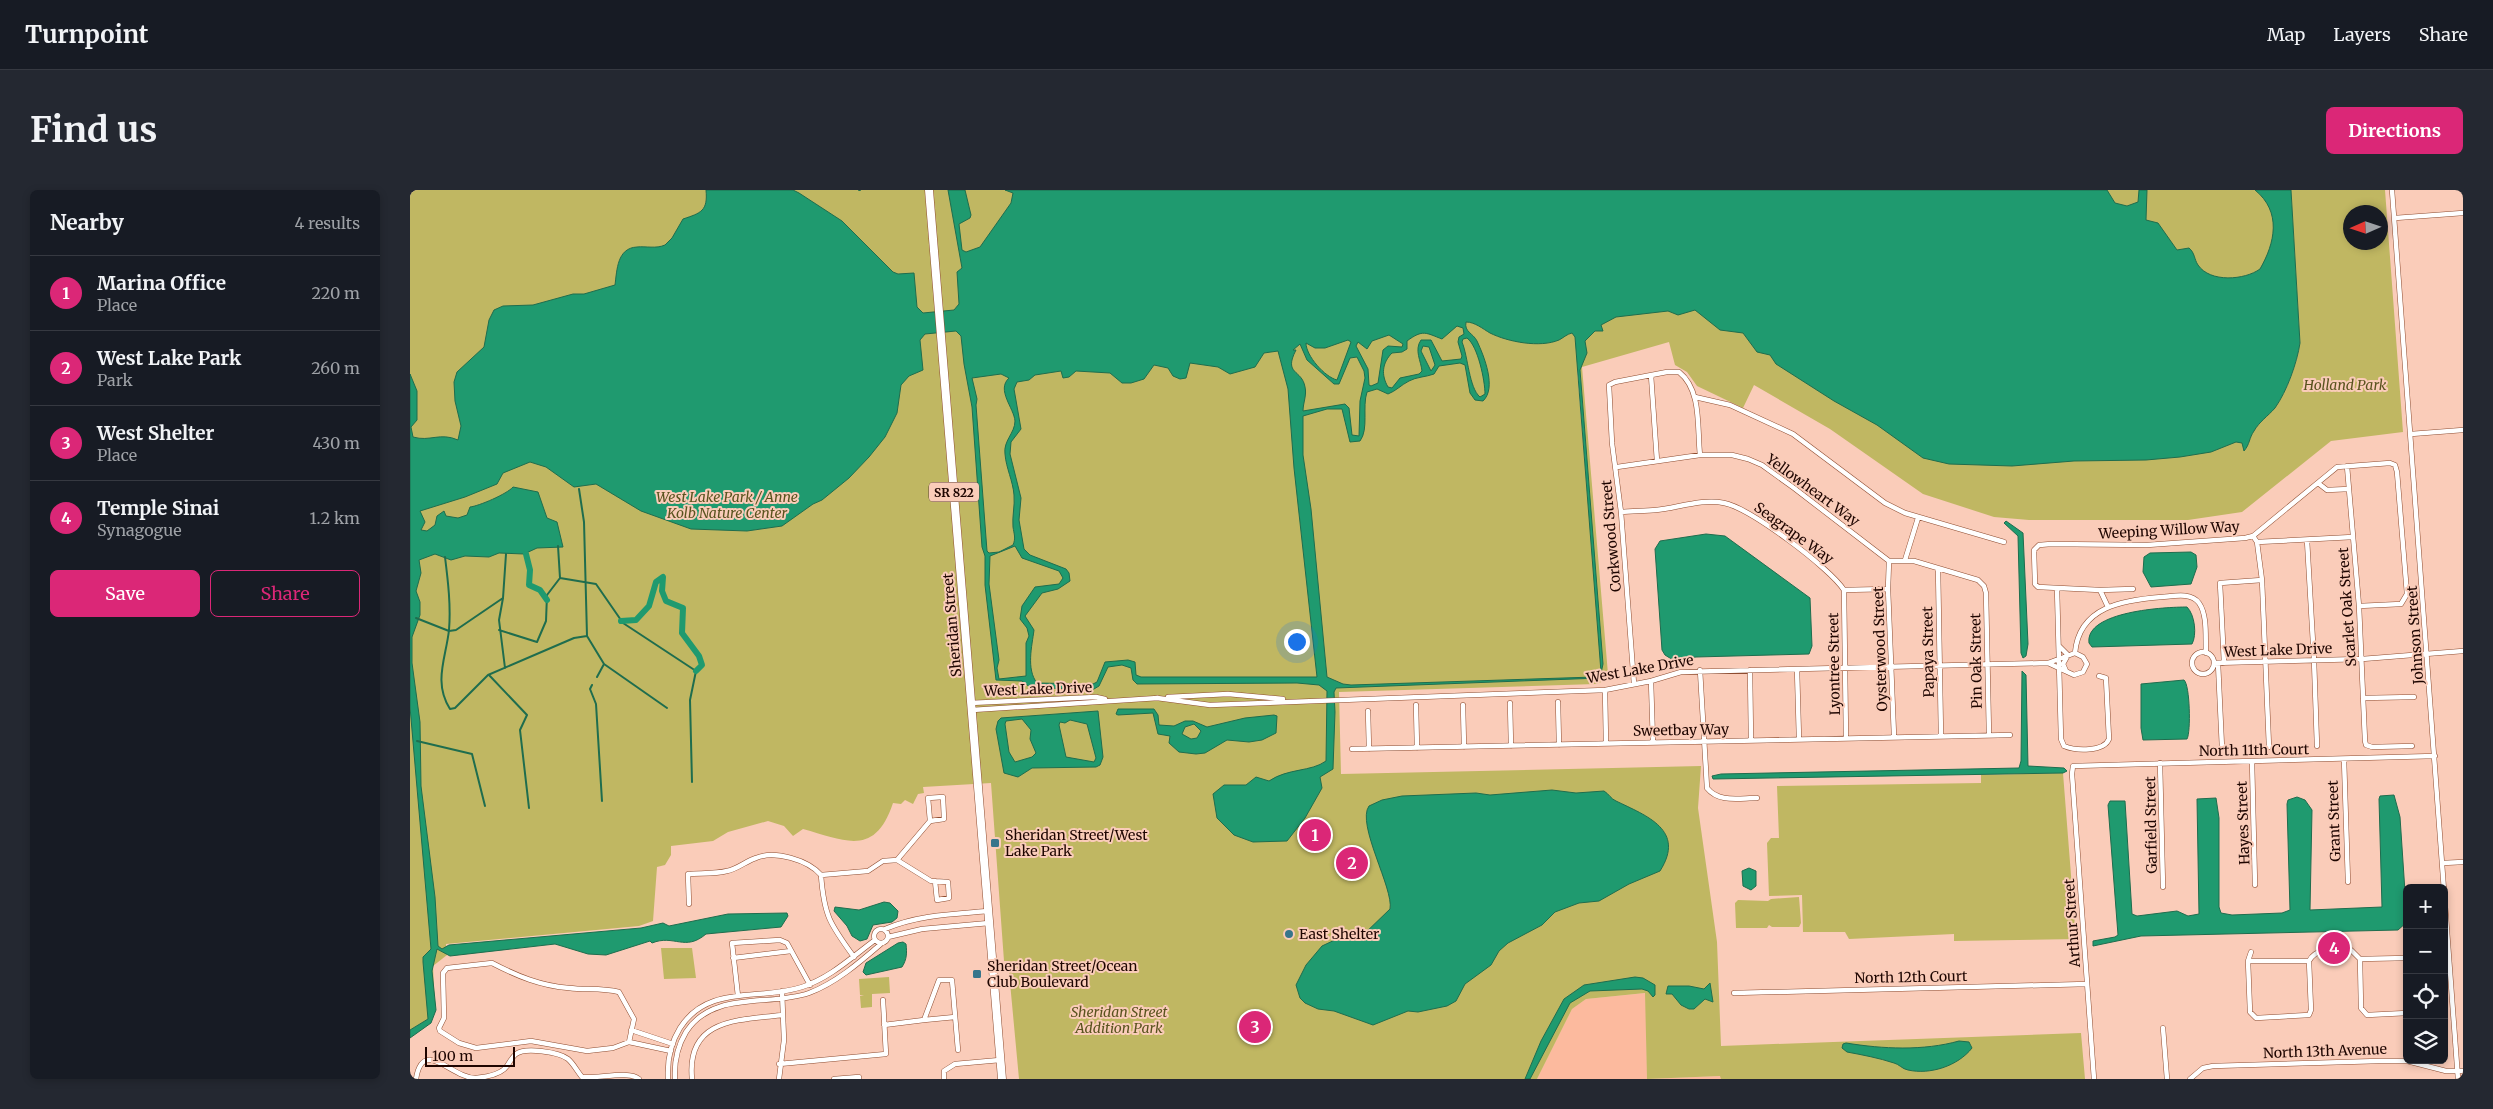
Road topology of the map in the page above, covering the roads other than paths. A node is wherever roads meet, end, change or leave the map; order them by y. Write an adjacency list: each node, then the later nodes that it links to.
1 (929, 190): 69 (main road, Sheridan Street / SR 822)
2 (2392, 190): 4 (street, Johnson Street)
3 (2463, 212): 4 (street)
4 (2395, 218): 8 (street, Johnson Street)
5 (1650, 375): 6 (street); 10 (street); 12 (street, Corkwood Street)
6 (1695, 397): 9 (street); 16 (street)
7 (2463, 430): 8 (street)
8 (2411, 434): 38 (street, Johnson Street)
9 (1700, 455): 10 (street, Yellowheart Way); 23 (street, Yellowheart Way)
10 (1657, 461): 12 (street, Yellowheart Way)
11 (2347, 466): 13 (street, Weeping Willow Way); 14 (street, Scarlet Oak Street); 31 (street, Weeping Willow Way)
12 (1617, 467): 15 (street, Corkwood Street)
13 (2318, 483): 14 (street); 17 (street, Weeping Willow Way)
14 (2349, 489): 18 (street, Scarlet Oak Street)
15 (1621, 512): 29 (street, Seagrape Way); 56 (street, Corkwood Street)
16 (1918, 518): 20 (street); 22 (street)
17 (2253, 536): 21 (street); 26 (street, Weeping Willow Way)
18 (2353, 537): 19 (street); 31 (street, Scarlet Oak Street)
19 (2307, 540): 21 (street); 41 (street)
20 (2004, 542)
21 (2257, 542): 25 (street)
22 (1905, 560): 23 (street); 24 (street)
23 (1890, 561): 27 (street, Oysterwood Street)
24 (1938, 568): 45 (street, Pin Oak Street); 46 (street, Papaya Street)
25 (2262, 580): 42 (street); 44 (street)
26 (2057, 588): 30 (street); 33 (street)
27 (1888, 589): 29 (street); 47 (street, Oysterwood Street)
28 (2133, 589): 30 (street)
29 (1844, 590): 48 (street, Lyontree Street)
30 (2100, 590): 32 (street)
31 (2359, 606): 40 (street, Scarlet Oak Street)
32 (2108, 607): 35 (street); 36 (street)
33 (2058, 645): 37 (street); 39 (street)
34 (2463, 651): 38 (street, West Lake Drive)
35 (2075, 653): 37 (street, West Lake Drive); 53 (street)
36 (2206, 653): 44 (street); 44 (street)
37 (2068, 654): 39 (street, West Lake Drive); 53 (street)
38 (2427, 655): 40 (street, West Lake Drive); 91 (street, Johnson Street)
39 (2058, 659): 43 (street, West Lake Drive); 49 (street)
40 (2362, 659): 41 (street, West Lake Drive); 62 (street, Scarlet Oak Street)
41 (2314, 660): 42 (street, West Lake Drive); 84 (street)
42 (2267, 662): 44 (street, West Lake Drive); 83 (street)
43 (2048, 663): 45 (street, West Lake Drive); 49 (street, West Lake Drive)
44 (2219, 663): 88 (street)
45 (1988, 665): 46 (street, West Lake Drive); 71 (street, Pin Oak Street)
46 (1940, 666): 47 (street, West Lake Drive); 74 (street, Papaya Street)
47 (1892, 667): 48 (street, West Lake Drive); 73 (street, Oysterwood Street)
48 (1844, 668): 50 (street, West Lake Drive); 75 (street, Lyontree Street)
49 (2058, 668): 53 (street, West Lake Drive); 57 (street)
50 (1797, 669): 52 (street, West Lake Drive); 76 (street)
51 (1700, 670): 52 (street, West Lake Drive); 55 (street, West Lake Drive); 78 (street)
52 (1750, 670): 77 (street)
53 (2069, 673): 57 (street)
54 (2100, 676): 57 (street)
55 (1651, 681): 56 (street, West Lake Drive); 79 (street)
56 (1634, 684): 58 (street, West Lake Drive)
57 (2059, 684)
58 (1605, 690): 63 (street, West Lake Drive); 80 (street)
59 (1209, 695): 61 (street, West Lake Drive); 63 (street, West Lake Drive); 66 (street)
60 (2414, 697): 62 (street)
61 (1157, 698): 66 (street, West Lake Drive); 69 (street, West Lake Drive)
62 (2363, 698): 85 (street, Scarlet Oak Street)
63 (1297, 700): 66 (street, West Lake Drive)
64 (1558, 702): 81 (street)
65 (1510, 703): 82 (street)
66 (1210, 705)
67 (1416, 705): 87 (street)
68 (1463, 705): 86 (street)
69 (971, 706): 107 (main road, Sheridan Street / SR 822)
70 (1368, 711): 90 (street)
71 (1989, 735): 72 (street, Sweetbay Way); 74 (street, Sweetbay Way)
72 (2010, 735)
73 (1894, 736): 74 (street, Sweetbay Way); 75 (street, Sweetbay Way)
74 (1941, 736)
75 (1846, 738): 76 (street, Sweetbay Way)
76 (1799, 739): 77 (street, Sweetbay Way)
77 (1751, 740): 78 (street, Sweetbay Way)
78 (1704, 741): 79 (street, Sweetbay Way); 96 (street)
79 (1653, 742): 80 (street, Sweetbay Way)
80 (1606, 744): 81 (street, Sweetbay Way)
81 (1559, 745): 82 (street, Sweetbay Way)
82 (1511, 746): 86 (street, Sweetbay Way)
83 (2270, 746)
84 (2317, 746)
85 (2412, 746)
86 (1464, 747): 87 (street, Sweetbay Way)
87 (1417, 748): 90 (street, Sweetbay Way)
88 (2222, 748)
89 (1352, 749): 90 (street, Sweetbay Way)
90 (1369, 749)
91 (2435, 756): 92 (street, North 11th Court); 100 (street, Johnson Street)
92 (2344, 759): 93 (street, North 11th Court); 103 (street, Grant Street)
93 (2252, 761): 94 (street, North 11th Court); 104 (street, Hayes Street)
94 (2160, 762): 95 (street, North 11th Court); 105 (street, Garfield Street)
95 (2073, 766): 127 (street, Arthur Street)
96 (1757, 798)
97 (930, 821): 97 (street); 98 (street)
98 (898, 860): 101 (street); 102 (street)
99 (2463, 862): 100 (street)
100 (2443, 863): 109 (street, Johnson Street)
101 (821, 875): 106 (street); 116 (street)
102 (935, 881): 102 (street)
103 (2348, 882)
104 (2256, 884)
105 (2164, 887)
106 (689, 904)
107 (988, 911): 108 (main road, Sheridan Street / SR 822); 110 (street)
108 (989, 923): 111 (street); 150 (main road, Sheridan Street / SR 822)
109 (2446, 929)
110 (885, 930): 111 (street); 112 (street)
111 (888, 937): 113 (street)
112 (875, 940): 113 (street); 116 (street)
113 (882, 943): 122 (street)
114 (791, 951): 117 (street); 117 (street); 126 (street)
115 (2251, 952): 120 (street)
116 (853, 956): 122 (street); 124 (street)
117 (733, 958): 131 (street)
118 (2403, 958): 119 (street)
119 (2360, 959): 121 (street); 135 (street)
120 (2248, 961): 121 (street); 121 (street)
121 (2309, 961)
122 (858, 962): 125 (street)
123 (2448, 967): 152 (street, Johnson Street)
124 (832, 972): 125 (street); 126 (street)
125 (837, 978): 129 (street)
126 (809, 984): 128 (street); 129 (street)
127 (2088, 984): 130 (street, North 12th Court); 163 (street, Arthur Street)
128 (782, 991): 131 (street); 132 (street)
129 (813, 991): 132 (street)
130 (1734, 993)
131 (738, 994): 134 (street); 144 (street)
132 (782, 998): 134 (street); 136 (street)
133 (883, 1000): 139 (street)
134 (739, 1002): 146 (street)
135 (2403, 1013)
136 (782, 1015): 151 (street); 157 (street)
137 (955, 1017): 138 (street); 138 (street); 147 (street)
138 (924, 1020): 139 (street)
139 (884, 1024): 151 (street)
140 (2163, 1028): 164 (street)
141 (631, 1030): 142 (street); 143 (street); 143 (street)
142 (647, 1035): 144 (street); 145 (street)
143 (629, 1042): 145 (street)
144 (671, 1043): 146 (street); 148 (street)
145 (644, 1045): 148 (street)
146 (679, 1046): 149 (street)
147 (958, 1050)
148 (670, 1051): 149 (street); 155 (street)
149 (677, 1052): 156 (street)
150 (1000, 1059): 161 (street); 162 (main road, Sheridan Street / SR 822)
151 (779, 1064): 158 (street)
152 (2460, 1072): 165 (street, North 13th Avenue); 166 (street, Johnson Street)
153 (416, 1079): 154 (street)
154 (639, 1079)
155 (668, 1079)
156 (676, 1079)
157 (692, 1079)
158 (779, 1079)
159 (834, 1079): 160 (street)
160 (859, 1079)
161 (944, 1079)
162 (1002, 1079)
163 (2094, 1079)
164 (2167, 1079)
165 (2190, 1079)
166 (2458, 1079)

